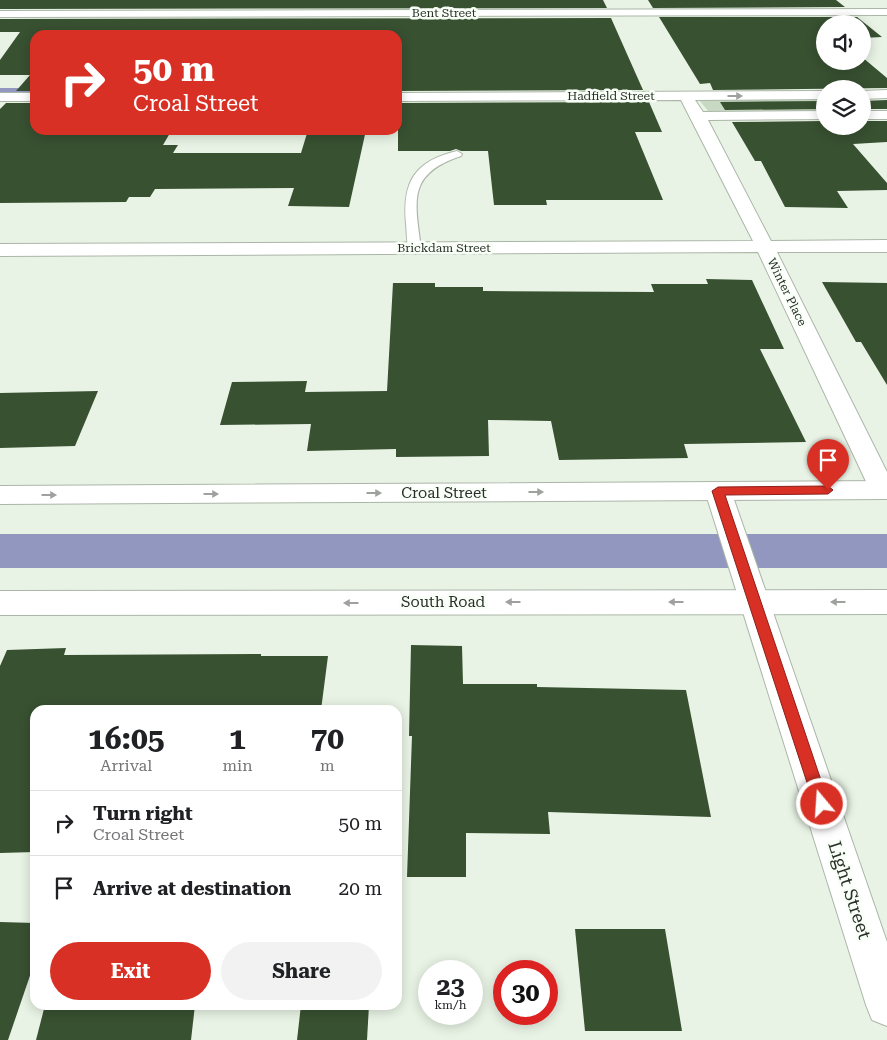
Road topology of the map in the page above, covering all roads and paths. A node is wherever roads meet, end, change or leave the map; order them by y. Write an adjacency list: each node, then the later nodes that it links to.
1 (265, 0): 3 (street)
2 (864, 0): 4 (street)
3 (261, 13): 4 (street, Bent Street); 5 (street, Bent Street); 6 (street)
4 (884, 13)
5 (0, 14)
6 (257, 28)
7 (871, 94): 8 (street)
8 (887, 94)
9 (816, 95): 10 (street, Hadfield Street, one-way to 9)
10 (686, 96): 13 (street, Hadfield Street); 17 (street, Winter Place)
11 (0, 97): 12 (street)
12 (30, 97)
13 (402, 97)
14 (816, 115): 17 (street)
15 (871, 115): 16 (street)
16 (887, 115)
17 (698, 116): 19 (street, Winter Place)
18 (457, 154): 21 (lane)
19 (765, 246): 20 (street, Brickdam Street); 21 (street, Brickdam Street); 23 (street, Winter Place)
20 (887, 246)
21 (415, 248): 22 (street, Brickdam Street)
22 (0, 250)
23 (885, 490): 24 (street, Croal Street)
24 (718, 491): 25 (street, Croal Street, one-way to 24); 26 (street, Light Street)
25 (0, 495)
26 (754, 596): 27 (street, South Road, one-way to 26); 28 (street, South Road, one-way to 28); 29 (street, Light Street)
27 (887, 602)
28 (0, 603)
29 (887, 1005)

